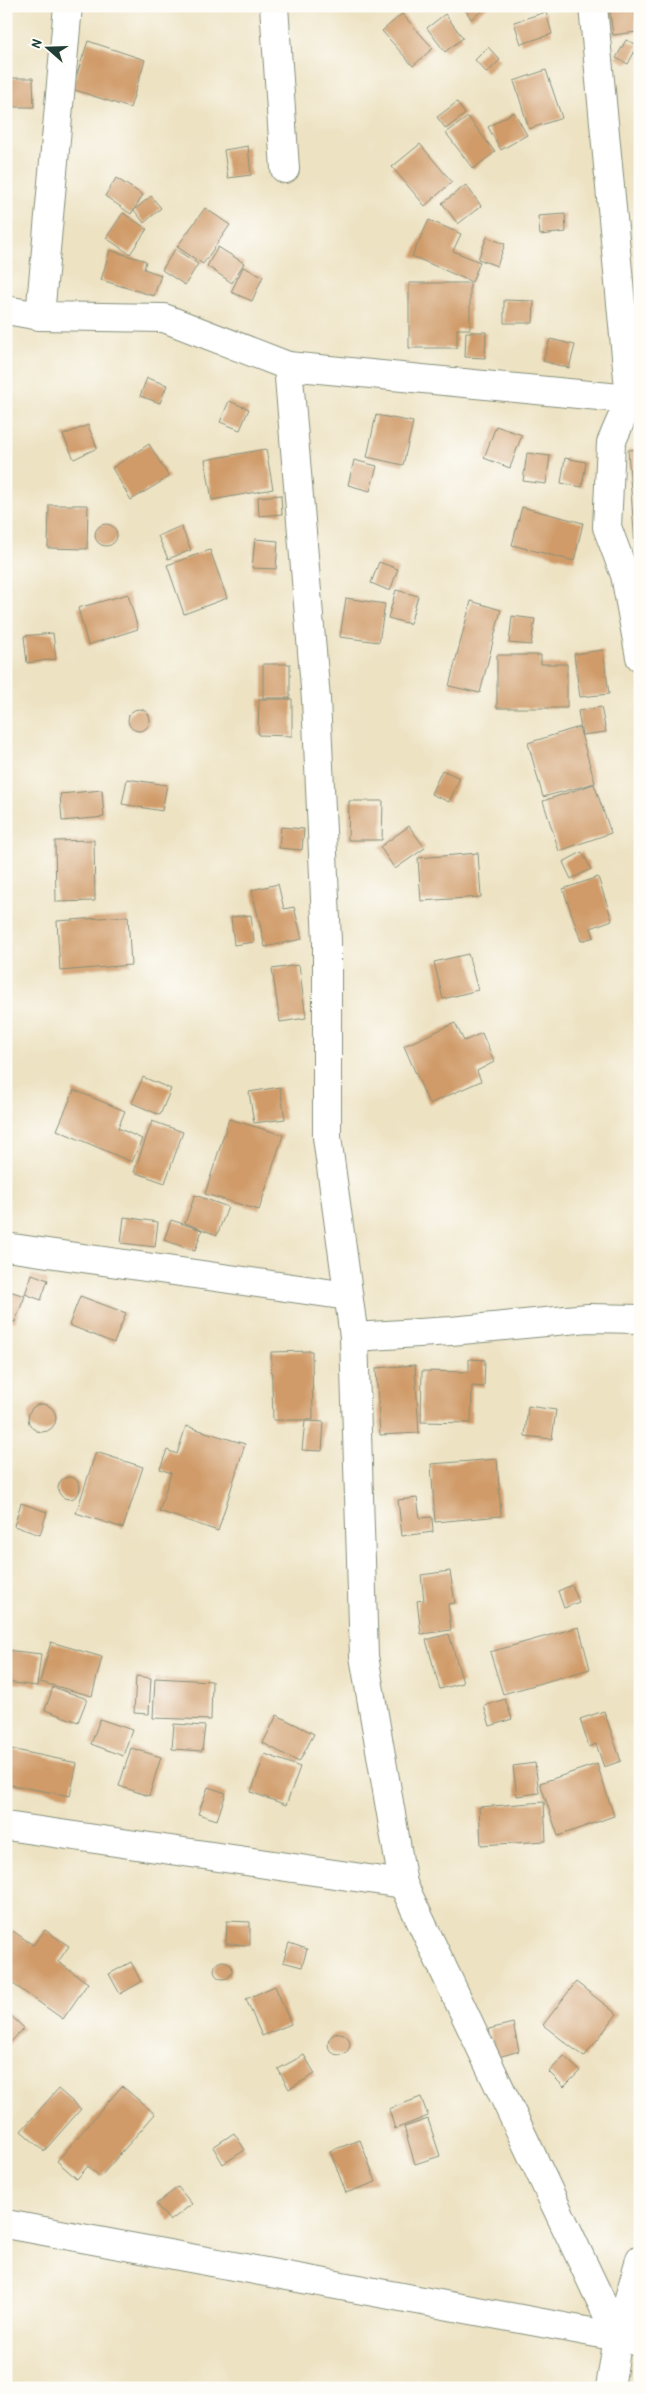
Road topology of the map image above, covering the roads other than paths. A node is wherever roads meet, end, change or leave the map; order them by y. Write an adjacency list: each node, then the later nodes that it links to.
1 (274, 6): 4 (street)
2 (593, 6): 8 (street)
3 (66, 7): 6 (street)
4 (285, 168)
5 (6, 310): 6 (street)
6 (40, 316): 7 (street)
7 (288, 366): 8 (street); 11 (street)
8 (635, 400): 9 (street)
9 (640, 657)
10 (6, 1247): 11 (street)
11 (348, 1296): 13 (street)
12 (640, 1319): 13 (street)
13 (354, 1337): 15 (street)
14 (6, 1826): 15 (street)
15 (403, 1884): 18 (street)
16 (6, 2224): 18 (street)
17 (640, 2259): 18 (street)
18 (629, 2340): 19 (street)
19 (610, 2388)

